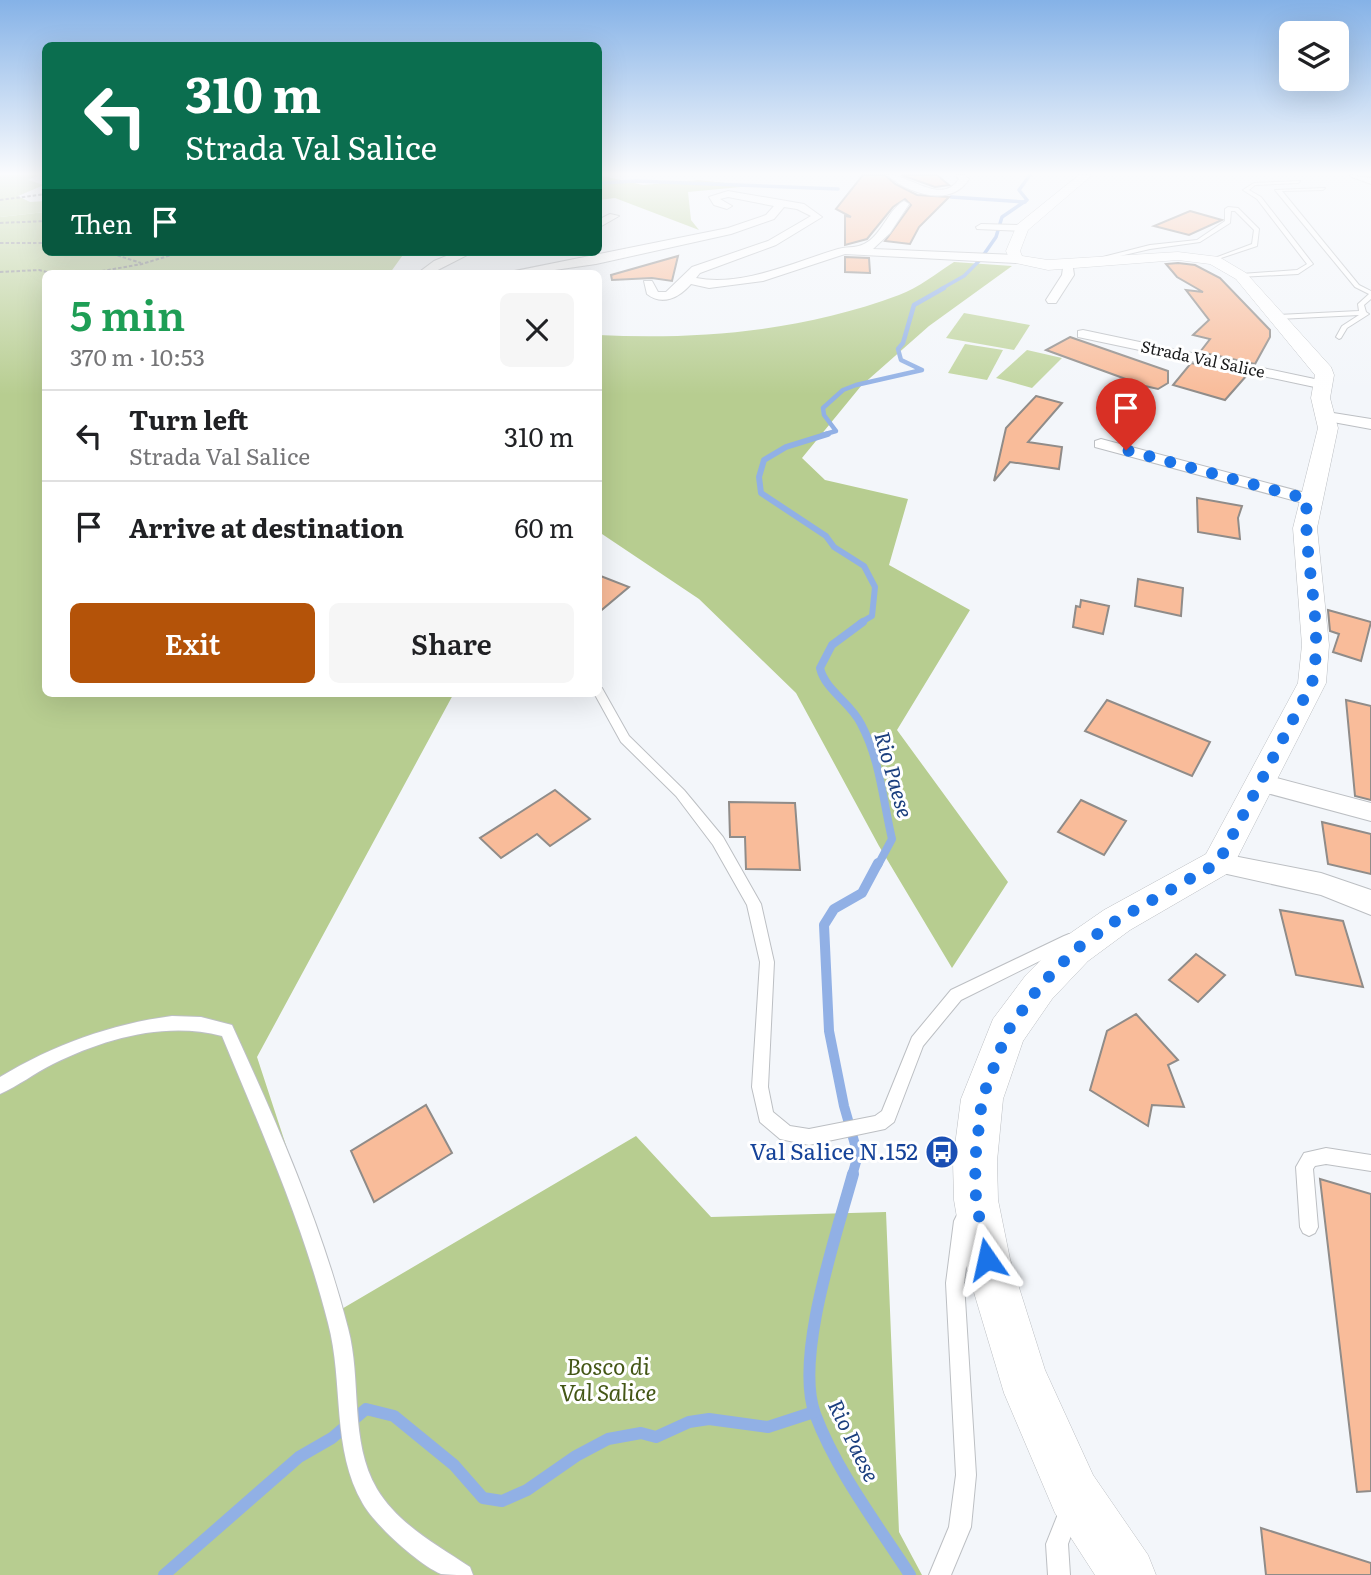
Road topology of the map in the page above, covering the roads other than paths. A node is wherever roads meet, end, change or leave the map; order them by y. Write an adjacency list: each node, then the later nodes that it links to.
1 (650, 248): 15 (street)
2 (757, 248): 17 (street)
3 (865, 248): 9 (street)
4 (1014, 248): 11 (street)
5 (1143, 248): 13 (lane)
6 (1245, 248): 12 (lane)
7 (1298, 248): 16 (lane)
8 (1326, 248): 19 (lane)
9 (861, 250): 11 (street); 17 (street)
10 (456, 256): 14 (street)
11 (1016, 259): 13 (street)
12 (1214, 260): 13 (street); 16 (street)
13 (1075, 264): 20 (street)
14 (428, 270)
15 (531, 270)
16 (1241, 276): 22 (street)
17 (688, 280): 18 (street)
18 (648, 284)
19 (1371, 295): 21 (lane)
20 (1052, 300)
21 (1363, 313): 22 (lane); 24 (lane)
22 (1278, 317): 25 (street)
23 (1083, 334): 25 (street, Strada Val Salice)
24 (1339, 337)
25 (1324, 385): 26 (street)
26 (1327, 417): 27 (street); 29 (street)
27 (1371, 424)
28 (1101, 444): 29 (street)
29 (1307, 499): 31 (street)
30 (601, 697): 35 (lane)
31 (1261, 783): 32 (street); 33 (street)
32 (1371, 812)
33 (1218, 863): 34 (street); 35 (street)
34 (1371, 904)
35 (1117, 920): 38 (street)
36 (0, 1086): 41 (lane)
37 (1371, 1163): 39 (lane)
38 (976, 1200): 40 (street); 42 (lane)
39 (1309, 1227)
40 (1074, 1494): 43 (lane); 44 (street)
41 (462, 1575)
42 (940, 1575)
43 (1059, 1575)
44 (1128, 1575)

